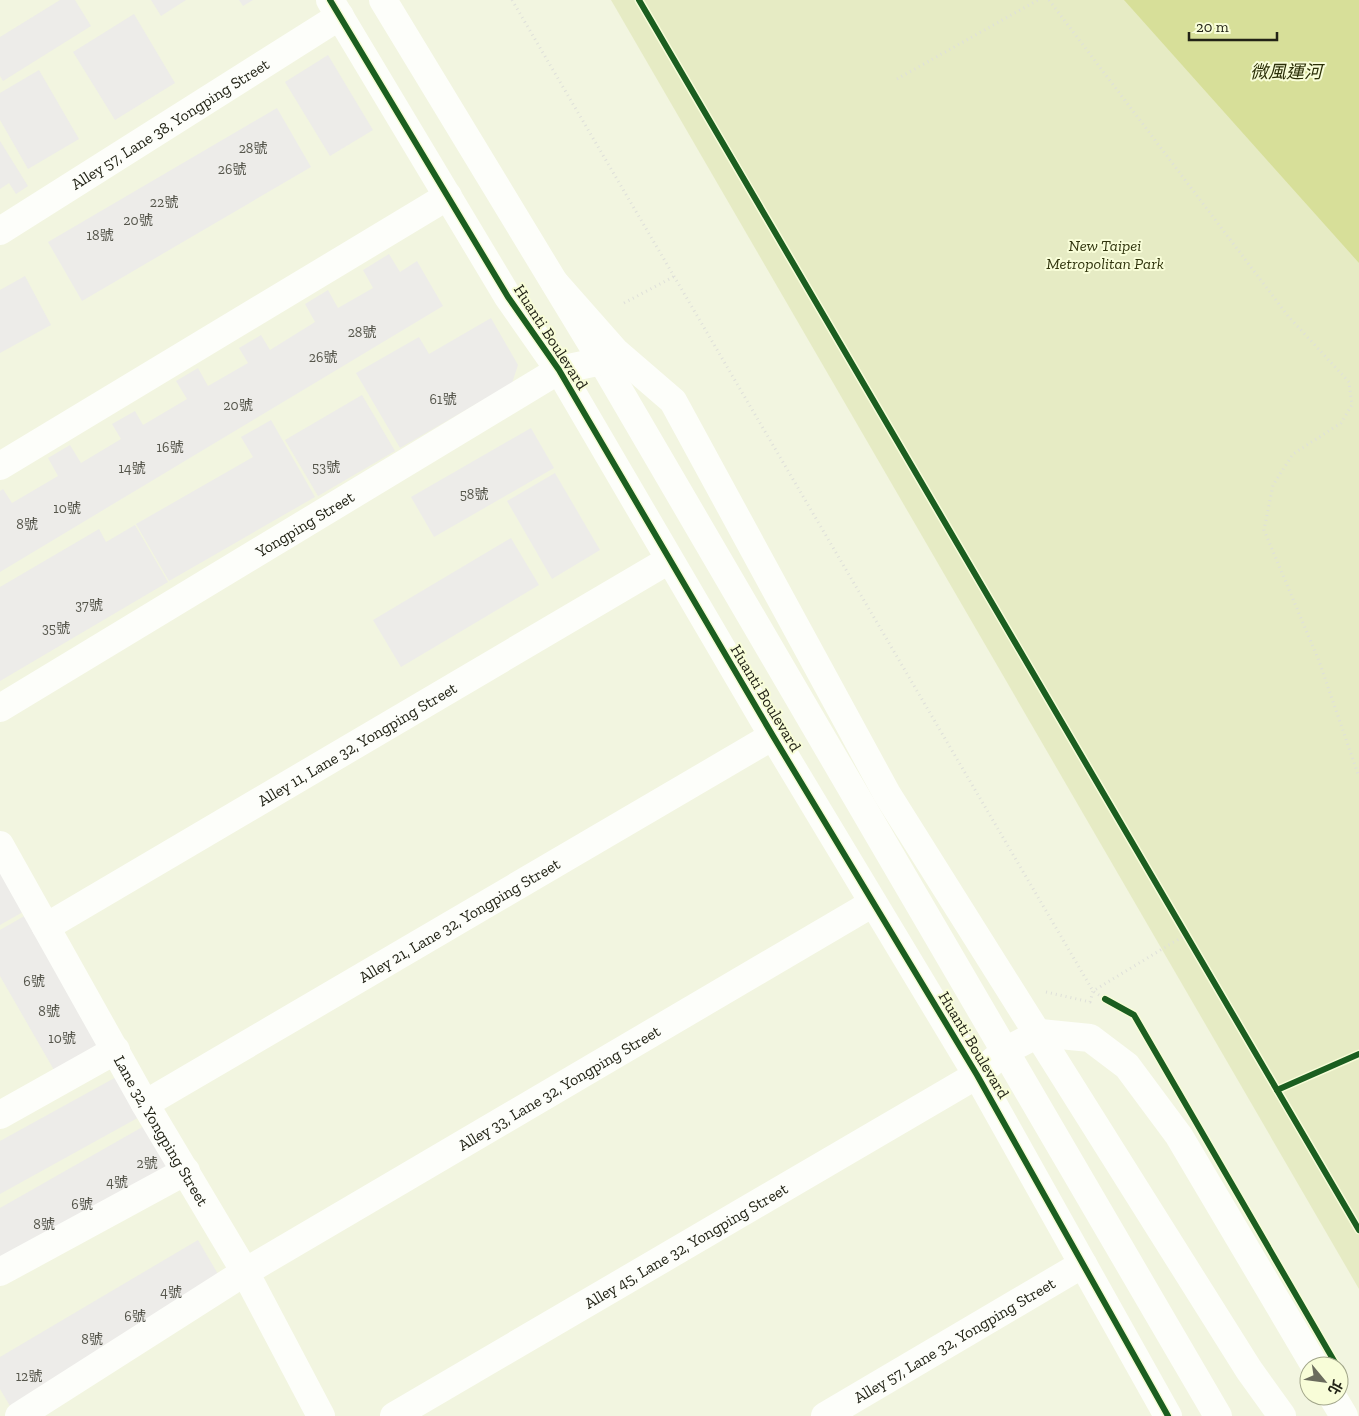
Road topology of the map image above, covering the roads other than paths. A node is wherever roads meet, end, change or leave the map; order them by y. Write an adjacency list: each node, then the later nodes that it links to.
1 (383, 0): 5 (street, Huanti Boulevard)
2 (335, 8): 3 (street, Huanti Boulevard); 4 (street, Alley 57, Lane 38, Yongping Street)
3 (448, 196): 6 (street, Huanti Boulevard); 7 (street)
4 (0, 231)
5 (608, 356): 6 (street, Yongping Street); 15 (street, Huanti Boulevard); 30 (street)
6 (559, 370): 8 (street, Huanti Boulevard); 9 (street, Yongping Street)
7 (0, 466)
8 (669, 560): 10 (street, Huanti Boulevard); 13 (street, Alley 11, Lane 32, Yongping Street)
9 (0, 708)
10 (772, 736): 12 (street, Huanti Boulevard); 17 (street, Alley 21, Lane 32, Yongping Street)
11 (0, 845): 13 (street, Lane 32, Yongping Street)
12 (873, 903): 16 (street, Huanti Boulevard); 22 (street, Alley 33, Lane 32, Yongping Street)
13 (46, 927): 14 (street, Lane 32, Yongping Street)
14 (116, 1050): 17 (street, Lane 32, Yongping Street); 18 (street)
15 (1005, 1051): 16 (street, Alley 45, Lane 32, Yongping Street); 23 (street, Alley 45, Lane 32, Yongping Street); 29 (street, Huanti Boulevard)
16 (976, 1075): 20 (street, Huanti Boulevard); 26 (street, Alley 45, Lane 32, Yongping Street)
17 (146, 1104): 19 (street, Lane 32, Yongping Street)
18 (0, 1115)
19 (186, 1171): 21 (street); 22 (street, Lane 32, Yongping Street)
20 (1083, 1264): 27 (street, Alley 57, Lane 32, Yongping Street); 28 (street, Huanti Boulevard)
21 (0, 1272)
22 (245, 1272): 24 (street, Alley 33, Lane 32, Yongping Street); 25 (street, Lane 32, Yongping Street)
23 (1309, 1356)
24 (19, 1416)
25 (321, 1416)
26 (394, 1416)
27 (825, 1416)
28 (1168, 1416)
29 (1218, 1416)
30 (1282, 1416)

